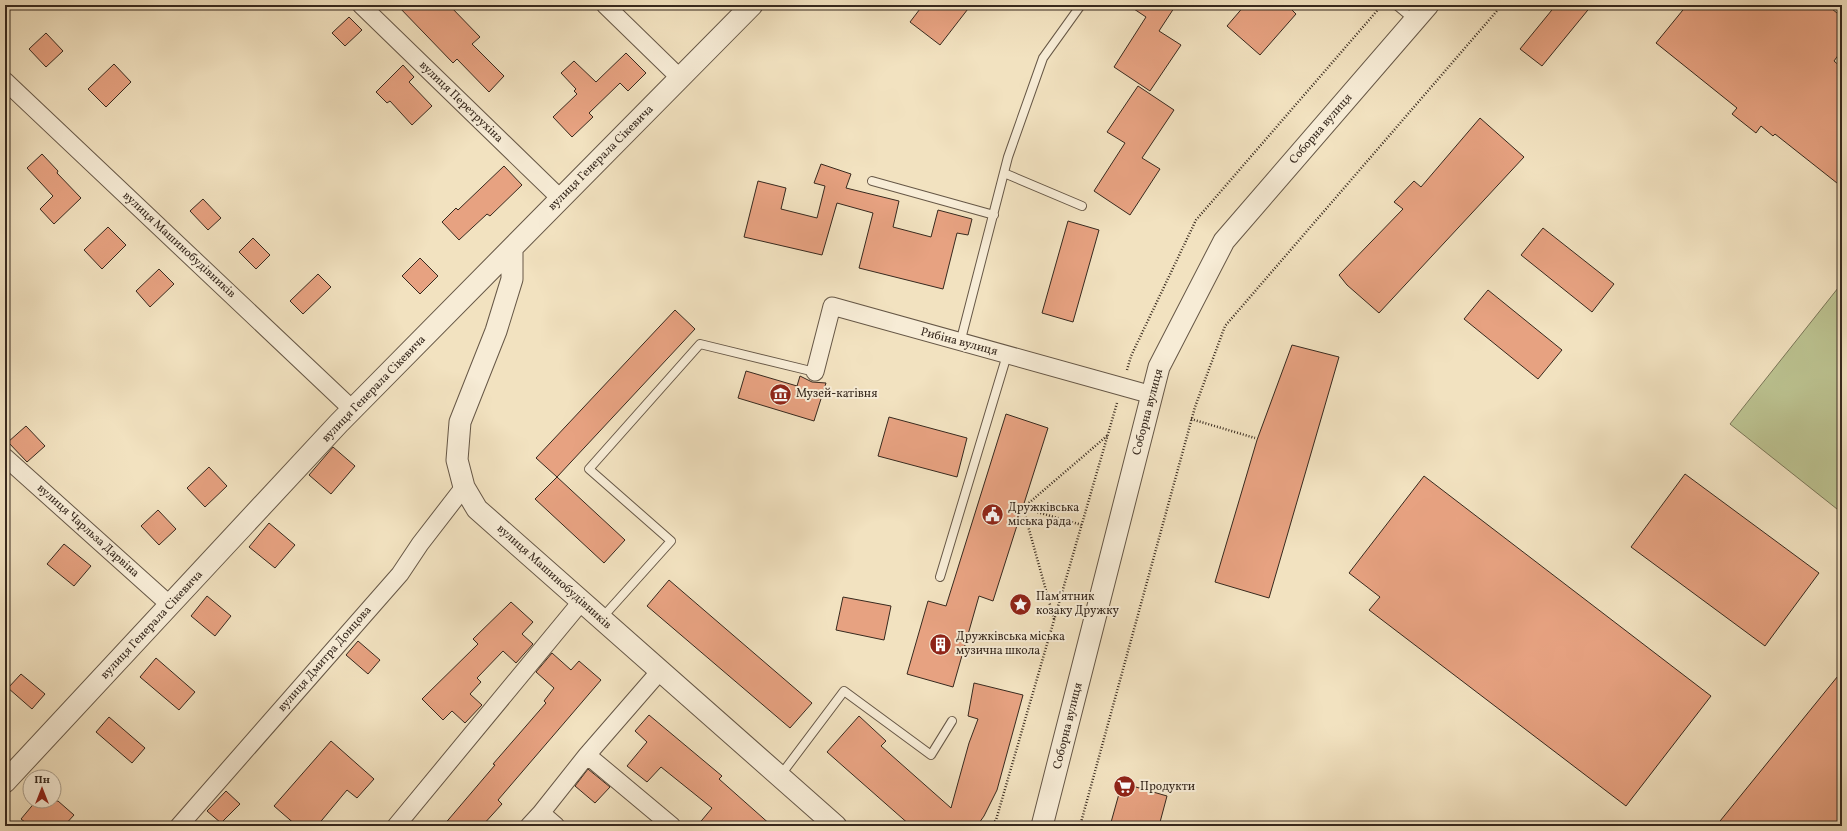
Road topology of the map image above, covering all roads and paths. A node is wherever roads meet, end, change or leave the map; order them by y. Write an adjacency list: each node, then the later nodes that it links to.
1 (361, 5): 13 (street, вулиця Перетрухіна)
2 (605, 5): 9 (street)
3 (752, 5): 9 (street, вулиця Генерала Сікевича)
4 (1081, 5): 11 (lane)
5 (1396, 5): 8 (lane)
6 (1428, 5): 8 (street, Соборна вулиця)
7 (1502, 5): 22 (path)
8 (1414, 21): 20 (street, Соборна вулиця)
9 (680, 78): 13 (street, вулиця Генерала Сікевича)
10 (5, 80): 21 (street, вулиця Машинобудівників)
11 (1004, 173): 14 (lane); 15 (lane)
12 (872, 181): 15 (lane)
13 (561, 199): 16 (street, вулиця Генерала Сікевича)
14 (1082, 206)
15 (994, 215): 17 (lane)
16 (512, 249): 21 (street, вулиця Генерала Сікевича); 26 (street, вулиця Машинобудівників)
17 (960, 343): 18 (street, Рибіна вулиця); 19 (street, Рибіна вулиця)
18 (1007, 355): 20 (street, Рибіна вулиця); 29 (lane)
19 (815, 372): 32 (lane)
20 (1152, 395): 46 (street, Соборна вулиця)
21 (352, 410): 31 (street, вулиця Генерала Сікевича)
22 (1191, 419): 24 (path); 47 (path)
23 (1108, 435): 27 (path)
24 (1255, 438)
25 (5, 457): 31 (street, вулиця Чарльза Дарвіна)
26 (464, 488): 30 (street, вулиця Машинобудівників); 40 (street, вулиця Дмитра Донцова)
27 (1023, 508): 28 (path); 33 (path)
28 (1082, 525)
29 (940, 577)
30 (582, 602): 32 (street, вулиця Машинобудівників); 41 (street)
31 (170, 605): 38 (street, вулиця Генерала Сікевича)
32 (601, 620): 34 (street, вулиця Машинобудівників)
33 (1054, 621)
34 (660, 671): 36 (street); 37 (street, вулиця Машинобудівників)
35 (952, 721): 37 (lane)
36 (586, 755): 39 (street); 44 (street)
37 (780, 777): 45 (street, вулиця Машинобудівників)
38 (5, 782)
39 (541, 813): 42 (street); 43 (street)
40 (179, 826)
41 (396, 826)
42 (529, 826)
43 (556, 826)
44 (672, 826)
45 (836, 826)
46 (1042, 826)
47 (1080, 826)

